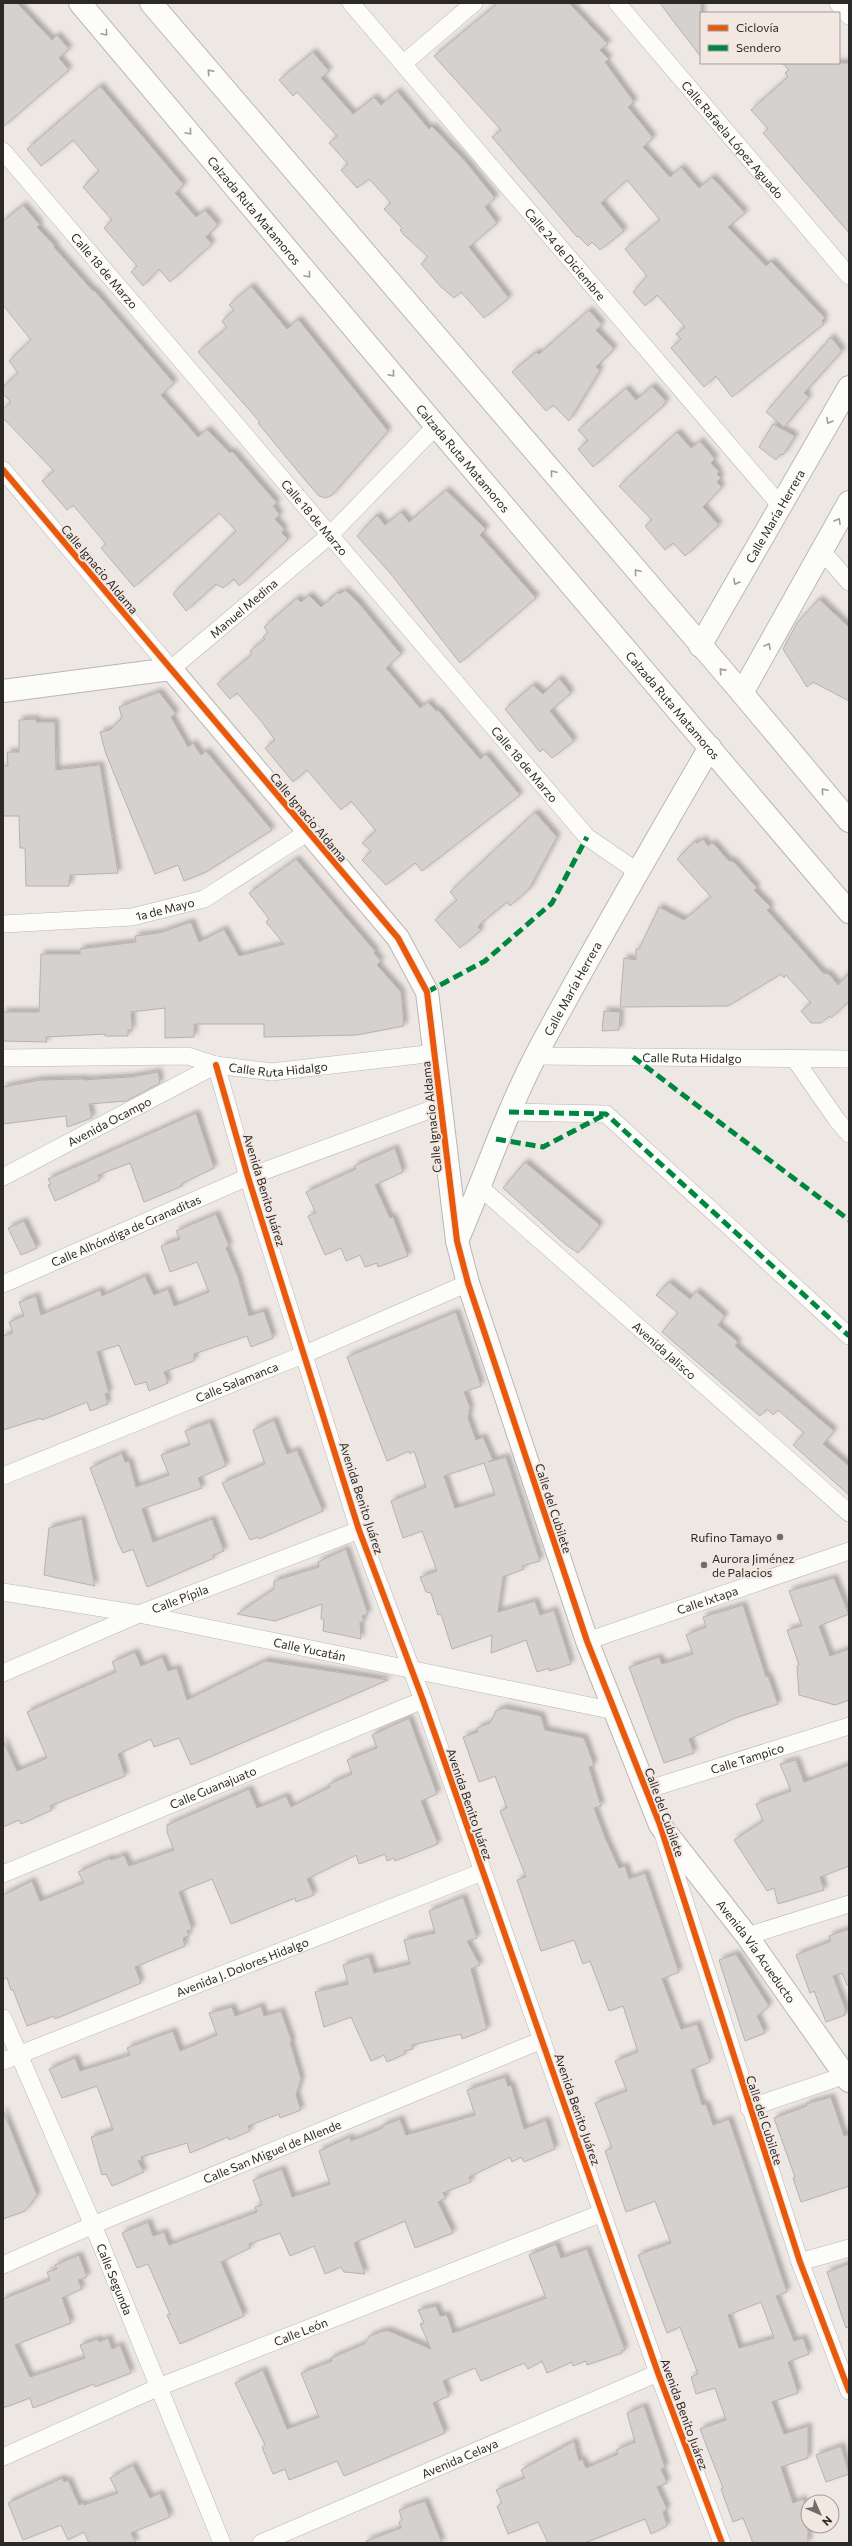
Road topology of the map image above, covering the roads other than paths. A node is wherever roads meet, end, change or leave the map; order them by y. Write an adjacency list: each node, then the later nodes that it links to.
1 (80, 3): 12 (main road, Calzada Ruta Matamoros, one-way to 12)
2 (151, 3): 19 (main road, one-way to 2)
3 (352, 3): 8 (street, Calle 24 de Diciembre)
4 (474, 3): 8 (street)
5 (617, 3): 10 (street, Calle Rafaela López Aguado)
6 (838, 3): 7 (street)
7 (849, 16)
8 (404, 64): 15 (street, Calle 24 de Diciembre)
9 (3, 151): 16 (street, Calle 18 de Marzo)
10 (849, 276)
11 (849, 387): 15 (main road, Calle María Herrera, one-way to 15)
12 (436, 426): 16 (street, Manuel Medina); 23 (main road, Calzada Ruta Matamoros)
13 (3, 470): 20 (street, Calle Ignacio Aldama)
14 (849, 502): 17 (main road, one-way to 14)
15 (780, 505): 19 (main road, Calle María Herrera, one-way to 19)
16 (330, 535): 20 (street, Manuel Medina); 26 (street, Calle 18 de Marzo)
17 (821, 550): 18 (street); 22 (main road, one-way to 17)
18 (849, 582)
19 (700, 646): 22 (main road, one-way to 19)
20 (171, 670): 21 (main road); 25 (main road, Calle Ignacio Aldama)
21 (3, 691)
22 (742, 693): 24 (main road, one-way to 22)
23 (710, 747): 26 (main road, Calle María Herrera); 27 (main road, Calzada Ruta Matamoros)
24 (849, 821)
25 (308, 832): 28 (street, 1a de Mayo); 29 (main road, Calle Ignacio Aldama)
26 (638, 872): 30 (main road, Calle María Herrera)
27 (849, 912)
28 (3, 924)
29 (435, 1053): 34 (street, Calle Ruta Hidalgo); 35 (main road, Calle Ignacio Aldama)
30 (536, 1056): 32 (street, Calle Ruta Hidalgo); 36 (main road, Calle María Herrera)
31 (3, 1058): 34 (street, Calle Ruta Hidalgo)
32 (794, 1058): 33 (street, Calle Ruta Hidalgo); 37 (street)
33 (849, 1059)
34 (216, 1065): 38 (street, Avenida Benito Juárez); 39 (street, Avenida Ocampo)
35 (440, 1106): 38 (street, Calle Alhóndiga de Granaditas); 41 (main road, Calle Ignacio Aldama)
36 (509, 1112): 40 (main road, Calle María Herrera); 44 (street)
37 (849, 1134)
38 (248, 1177): 43 (street, Calle Alhóndiga de Granaditas); 45 (street, Avenida Benito Juárez)
39 (3, 1178)
40 (480, 1188): 41 (main road, Calle María Herrera); 47 (street, Avenida Jalisco)
41 (457, 1241): 42 (main road, Calle del Cubilete)
42 (468, 1283): 45 (street, Calle Salamanca); 52 (main road, Calle del Cubilete)
43 (3, 1284)
44 (849, 1336)
45 (305, 1354): 46 (street, Calle Salamanca); 48 (street, Avenida Benito Juárez)
46 (3, 1476)
47 (849, 1512)
48 (359, 1530): 51 (street, Calle Pípila); 53 (street, Avenida Benito Juárez)
49 (849, 1551): 52 (street, Calle Ixtapa)
50 (3, 1592): 51 (street, Calle Yucatán)
51 (139, 1614): 53 (street, Calle Yucatán); 54 (street, Calle Pípila)
52 (587, 1641): 56 (main road, Calle del Cubilete)
53 (411, 1668): 55 (street, Avenida Benito Juárez); 56 (street, Calle Yucatán)
54 (3, 1673)
55 (423, 1700): 60 (street, Avenida Benito Juárez); 61 (street, Calle Guanajuato)
56 (615, 1711): 58 (main road, Calle del Cubilete)
57 (849, 1726): 58 (street, Calle Tampico)
58 (646, 1790): 59 (main road, Calle del Cubilete)
59 (660, 1825): 63 (main road, Avenida Vía Acueducto); 68 (street, Calle del Cubilete)
60 (482, 1872): 65 (street, Avenida Benito Juárez); 66 (street, Avenida J. Dolores Hidalgo)
61 (3, 1874)
62 (849, 1904): 63 (street)
63 (747, 1936): 67 (main road, Avenida Vía Acueducto)
64 (3, 2018): 66 (street, Calle Segunda)
65 (542, 2040): 69 (street, Avenida Benito Juárez); 70 (street, Calle San Miguel de Allende)
66 (11, 2058): 70 (street, Calle Segunda)
67 (847, 2077): 68 (street)
68 (749, 2108): 72 (street, Calle del Cubilete)
69 (602, 2213): 74 (street, Avenida Benito Juárez); 75 (street, Calle León)
70 (93, 2225): 73 (street, Calle San Miguel de Allende); 75 (street, Calle Segunda)
71 (849, 2248): 72 (street)
72 (800, 2262): 76 (street, Calle del Cubilete)
73 (3, 2265)
74 (658, 2373): 79 (street, Avenida Celaya); 80 (street, Avenida Benito Juárez)
75 (159, 2387): 77 (street, Calle León); 78 (street, Calle Segunda)
76 (849, 2391)
77 (3, 2457)
78 (222, 2543)
79 (261, 2543)
80 (720, 2543)

